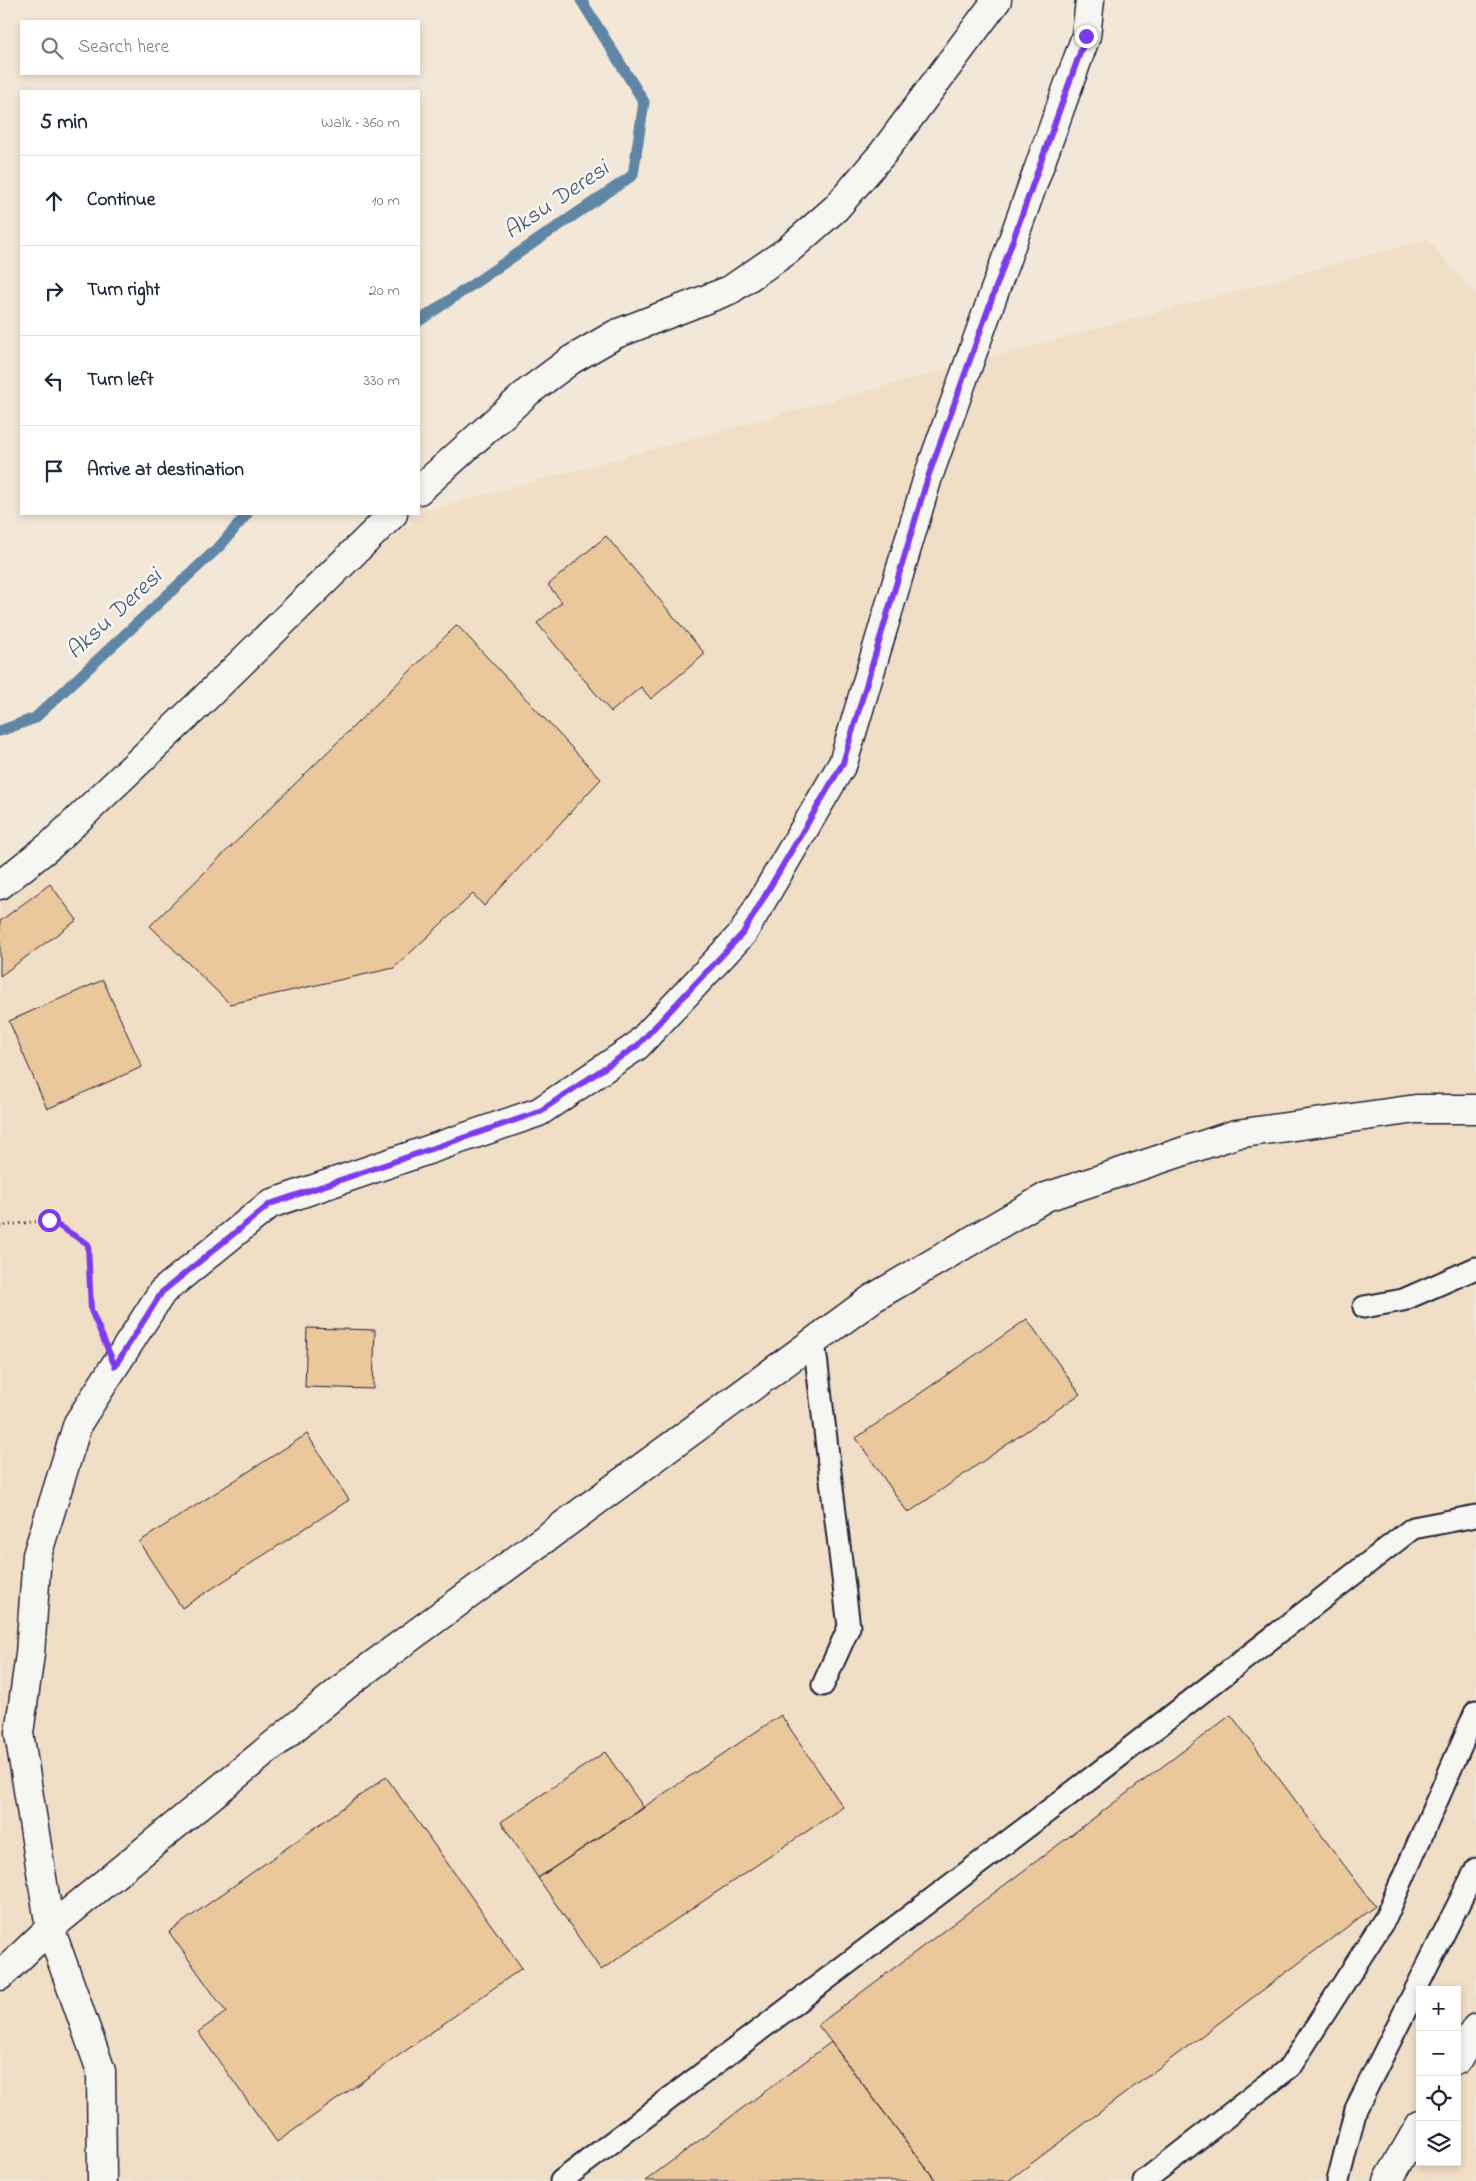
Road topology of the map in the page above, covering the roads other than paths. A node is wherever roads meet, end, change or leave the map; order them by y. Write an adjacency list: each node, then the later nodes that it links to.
1 (997, 0): 3 (street)
2 (1090, 0): 14 (street)
3 (420, 489)
4 (392, 515): 5 (street)
5 (0, 885)
6 (1476, 1109): 9 (street)
7 (1476, 1268): 8 (lane)
8 (1364, 1307)
9 (814, 1341): 11 (lane); 14 (street)
10 (1476, 1516): 20 (lane)
11 (823, 1685)
12 (1476, 1712): 21 (lane)
13 (1476, 1869): 22 (lane)
14 (50, 1928): 15 (street); 19 (street)
15 (0, 1976)
16 (1476, 2028): 17 (street)
17 (1461, 2053)
18 (1416, 2132): 23 (street)
19 (102, 2181)
20 (561, 2181)
21 (1144, 2181)
22 (1338, 2181)
23 (1388, 2181)

